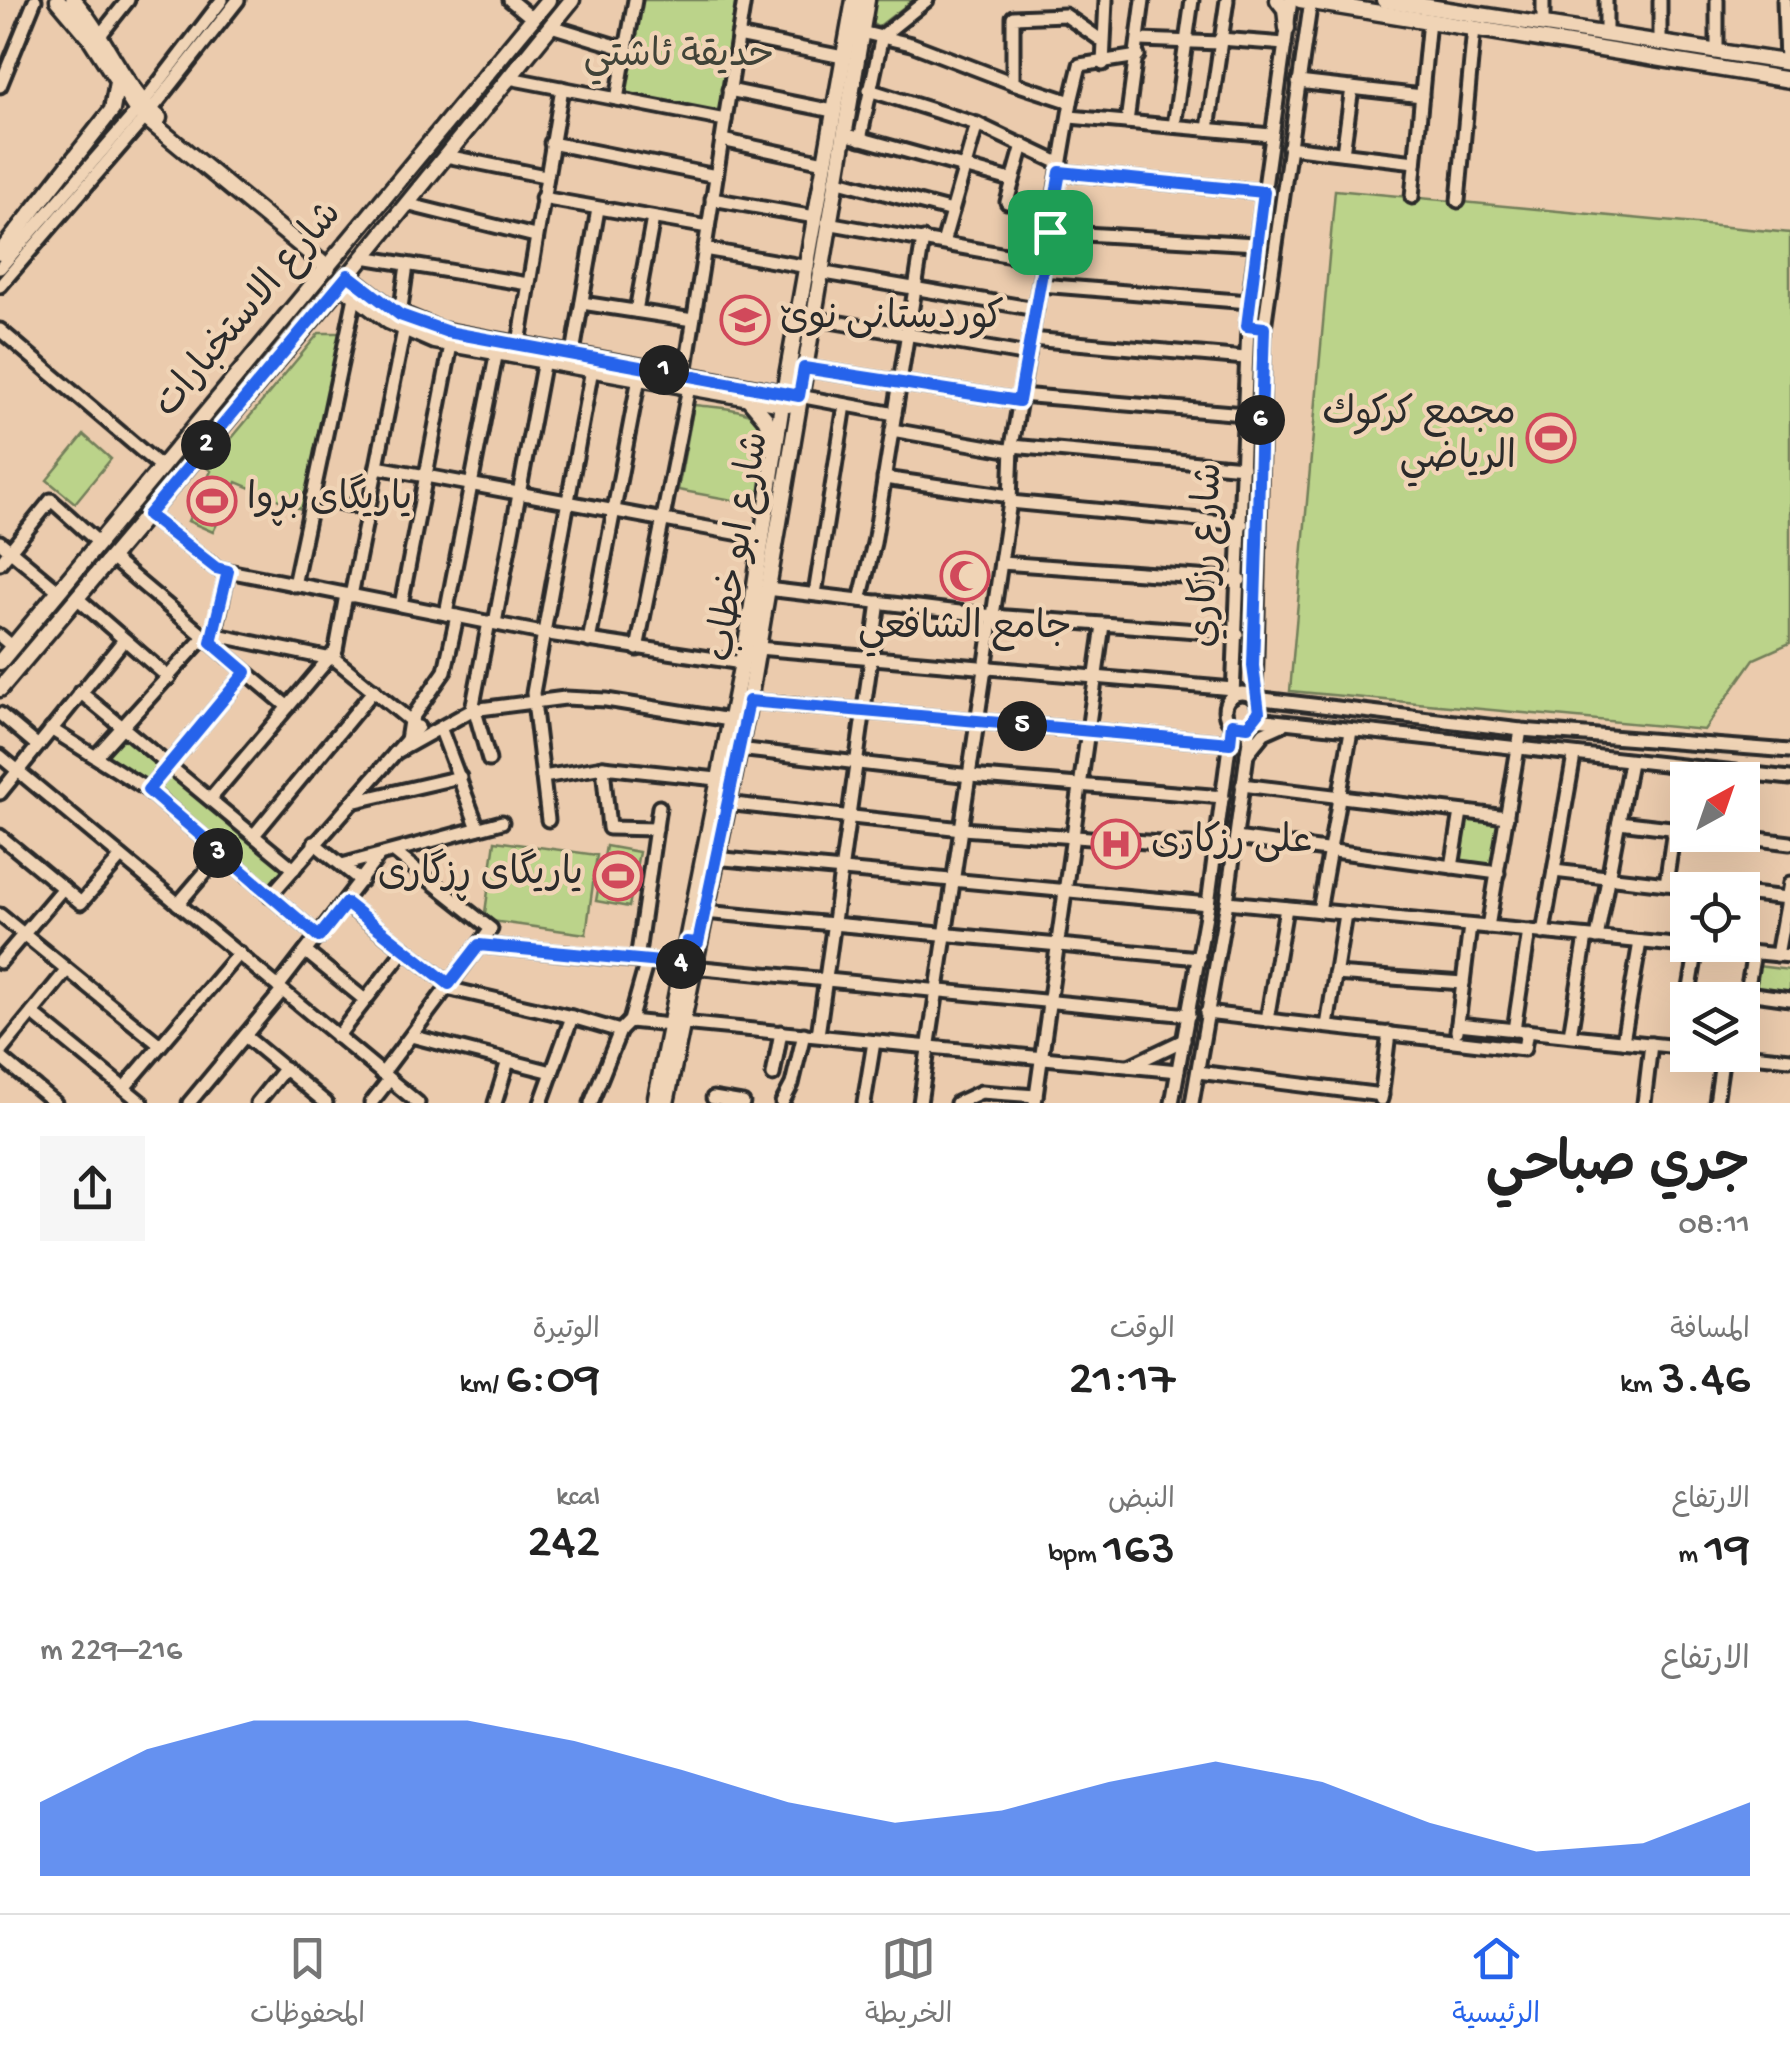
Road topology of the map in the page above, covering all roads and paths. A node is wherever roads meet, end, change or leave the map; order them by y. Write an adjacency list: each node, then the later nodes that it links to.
1 (35, 0): 60 (street)
2 (58, 0): 57 (main road)
3 (73, 0): 38 (main road)
4 (128, 0): 38 (street)
5 (222, 0): 68 (street)
6 (238, 0): 68 (street)
7 (510, 0): 30 (street)
8 (548, 0): 30 (main road, شارع الاستخبارات)
9 (572, 0): 33 (main road, شارع الاستخبارات)
10 (635, 0): 47 (street)
11 (744, 0): 39 (street)
12 (854, 0): 51 (main road, شارع ابو خطاب)
13 (867, 0): 36 (main road, شارع ابو خطاب)
14 (927, 0): 40 (street)
15 (1106, 0): 41 (street)
16 (1143, 0): 42 (street)
17 (1192, 0): 43 (street)
18 (1227, 0): 44 (street)
19 (1278, 0): 34 (main road)
20 (1292, 0): 34 (street, شارع رزكاري)
21 (1387, 0): 28 (main road)
22 (1543, 0): 32 (street)
23 (1606, 0): 37 (street)
24 (1660, 0): 45 (street)
25 (1717, 0): 48 (street)
26 (1784, 0): 52 (street)
27 (1316, 2): 29 (main road); 31 (main road)
28 (1461, 6): 32 (main road)
29 (1308, 18): 59 (street, شارع رزكاري)
30 (533, 19): 49 (main road, شارع الاستخبارات)
31 (1429, 20): 35 (main road); 65 (street)
32 (1543, 24): 37 (main road)
33 (551, 26): 47 (street); 54 (main road, شارع الاستخبارات)
34 (1287, 28): 46 (street, شارع رزكاري)
35 (1474, 28): 56 (main road); 98 (street)
36 (861, 32): 40 (street); 76 (main road, شارع ابو خطاب)
37 (1606, 33): 45 (main road)
38 (101, 34): 68 (main road)
39 (738, 36): 51 (street); 63 (street)
40 (882, 36): 58 (street); 64 (street)
41 (1102, 40): 53 (street); 58 (street)
42 (1141, 40): 43 (street); 50 (street)
43 (1187, 40): 44 (street); 74 (street)
44 (1220, 41): 46 (street); 75 (street)
45 (1660, 42): 48 (main road)
46 (1285, 44): 77 (street, شارع رزكاري)
47 (626, 48): 66 (street)
48 (1716, 52): 52 (main road)
49 (504, 54): 54 (main road); 115 (main road, شارع الاستخبارات)
50 (1138, 56): 53 (street); 72 (street)
51 (843, 57): 69 (main road, شارع ابو خطاب)
52 (1788, 63)
53 (1103, 64): 67 (street)
54 (519, 65): 55 (main road, شارع الاستخبارات)
55 (509, 78): 61 (street); 84 (main road, شارع الاستخبارات)
56 (1790, 80)
57 (117, 82): 68 (main road); 111 (main road)
58 (1013, 82): 67 (street)
59 (1298, 82): 62 (street); 82 (street, شارع رزكاري)
60 (0, 86)
61 (562, 88): 66 (street); 80 (street)
62 (1352, 88): 65 (street); 83 (street)
63 (729, 90): 69 (street); 71 (street)
64 (869, 90): 73 (street); 78 (street)
65 (1422, 96): 86 (street)
66 (617, 99): 71 (street)
67 (1071, 102): 70 (street)
68 (144, 111): 115 (main road); 116 (street); 121 (street)
69 (833, 111): 85 (main road, شارع ابو خطاب)
70 (1070, 117): 72 (street); 87 (street)
71 (724, 120): 79 (street)
72 (1127, 122): 74 (street)
73 (977, 124): 81 (street); 88 (street)
74 (1174, 126): 75 (street)
75 (1208, 130): 77 (street)
76 (844, 134): 78 (street); 91 (main road, شارع ابو خطاب)
77 (1271, 135): 93 (street, شارع رزكاري)
78 (860, 138): 88 (street)
79 (722, 140): 85 (street); 90 (street)
80 (552, 143): 89 (street); 90 (street)
81 (1023, 144): 87 (street); 92 (street)
82 (1289, 147): 83 (street); 132 (street, شارع رزكاري)
83 (1343, 153): 86 (street)
84 (446, 156): 89 (street); 99 (main road, شارع الاستخبارات)
85 (824, 162): 103 (main road, شارع ابو خطاب)
86 (1416, 162): 94 (street)
87 (1060, 168): 93 (street); 105 (street)
88 (964, 170): 92 (street); 101 (street)
89 (545, 176): 95 (street)
90 (716, 176): 96 (street)
91 (835, 180): 101 (street); 103 (main road, شارع ابو خطاب)
92 (1011, 180): 97 (street)
93 (1264, 192): 109 (street, شارع رزكاري)
94 (1412, 197)
95 (542, 198): 100 (street); 106 (street)
96 (712, 198): 103 (street); 104 (street)
97 (1007, 202)
98 (1458, 202)
99 (406, 204): 106 (street); 112 (main road, شارع الاستخبارات)
100 (598, 208): 102 (street); 124 (street)
101 (952, 211): 108 (street)
102 (653, 218): 104 (street); 127 (street)
103 (821, 220): 107 (street); 117 (main road, شارع ابو خطاب)
104 (708, 227): 110 (street)
105 (1050, 232): 109 (street); 113 (street)
106 (535, 236): 119 (street)
107 (923, 239): 108 (street); 122 (street)
108 (943, 242): 113 (street)
109 (1256, 244): 125 (street, شارع رزكاري)
110 (704, 249): 117 (street); 129 (street)
111 (0, 253)
112 (363, 257): 114 (street); 118 (main road, شارع الاستخبارات)
113 (1045, 262): 120 (street)
114 (407, 264): 119 (street); 130 (street)
115 (330, 265): 148 (main road, شارع الاستخبارات)
116 (0, 268)
117 (813, 270): 122 (street); 128 (main road, شارع ابو خطاب); 151 (main road, شارع ابو خطاب)
118 (345, 280): 123 (main road); 130 (main road); 153 (main road, شارع الاستخبارات)
119 (528, 284): 136 (street)
120 (1041, 285): 125 (street); 126 (street)
121 (0, 286)
122 (915, 288): 126 (street); 134 (street)
123 (355, 297): 130 (main road); 166 (street)
124 (582, 302): 127 (street); 139 (street)
125 (1249, 302): 131 (street, شارع رزكاري)
126 (1036, 309): 135 (street)
127 (636, 311): 129 (street)
128 (812, 318): 134 (street); 143 (main road, شارع ابو خطاب)
129 (693, 320): 146 (street)
130 (402, 322): 136 (main road); 137 (main road); 158 (street)
131 (1247, 326): 132 (street); 141 (street, شارع رزكاري)
132 (1264, 328): 207 (street, شارع رزكاري)
133 (0, 330): 160 (street)
134 (907, 334): 140 (street); 147 (street)
135 (1031, 339): 140 (street); 141 (street)
136 (519, 343): 139 (main road)
137 (451, 344): 138 (main road); 162 (street)
138 (496, 351): 142 (main road); 164 (street)
139 (573, 353): 146 (main road)
140 (1028, 355): 150 (street)
141 (1246, 358): 155 (street, شارع رزكاري)
142 (544, 360): 144 (main road); 165 (street)
143 (804, 368): 147 (street); 151 (main road, شارع ابو خطاب)
144 (592, 369): 145 (main road); 168 (street)
145 (640, 378): 146 (main road); 170 (street)
146 (687, 380): 149 (main road); 151 (main road); 172 (street)
147 (900, 384): 150 (street); 154 (street)
148 (224, 394): 153 (main road); 160 (main road, شارع الاستخبارات)
149 (748, 398): 151 (main road); 161 (main road)
150 (1020, 398): 155 (street); 157 (street)
151 (791, 400): 152 (street); 161 (main road, شارع ابو خطاب); 183 (main road, شارع ابو خطاب)
152 (845, 405): 154 (street); 185 (street)
153 (238, 406): 171 (main road, شارع الاستخبارات)
154 (895, 414): 156 (street)
155 (1244, 414): 159 (street, شارع رزكاري)
156 (892, 430): 157 (street); 163 (street)
157 (1012, 449): 159 (street); 167 (street)
158 (377, 467): 162 (street); 169 (street)
159 (1243, 467): 173 (street, شارع رزكاري)
160 (162, 468): 175 (main road, شارع الاستخبارات)
161 (775, 473): 174 (main road, شارع ابو خطاب)
162 (425, 476): 164 (street); 190 (street)
163 (884, 478): 167 (street); 188 (street)
164 (471, 484): 165 (street); 191 (street)
165 (520, 493): 168 (street); 193 (street)
166 (312, 496): 169 (street); 182 (street)
167 (1010, 499): 173 (street); 179 (street)
168 (567, 502): 170 (street); 195 (street)
169 (370, 508): 186 (street)
170 (614, 511): 172 (street); 201 (street)
171 (148, 515): 177 (main road, شارع الاستخبارات); 180 (street)
172 (662, 520): 174 (street); 202 (street)
173 (1242, 524): 181 (street, شارع رزكاري)
174 (762, 538): 199 (main road, شارع ابو خطاب)
175 (99, 543): 176 (street); 184 (main road, شارع الاستخبارات)
176 (5, 546): 178 (street); 184 (street)
177 (111, 558): 187 (main road, شارع الاستخبارات); 198 (street)
178 (0, 563)
179 (1001, 563): 181 (street); 192 (street)
180 (228, 571): 182 (street); 198 (street)
181 (1240, 580): 196 (street, شارع رزكاري)
182 (294, 585): 186 (street)
183 (767, 589): 185 (street); 199 (main road, شارع ابو خطاب)
184 (59, 590): 203 (main road, شارع الاستخبارات)
185 (816, 594): 188 (street)
186 (348, 596): 190 (street); 204 (street)
187 (77, 598): 200 (street); 212 (main road, شارع الاستخبارات)
188 (860, 600): 189 (street)
189 (879, 602): 192 (street); 205 (street)
190 (401, 605): 191 (street)
191 (452, 615): 193 (street); 229 (street)
192 (993, 616): 194 (street); 208 (street)
193 (492, 623): 195 (street); 221 (street)
194 (1103, 625): 196 (street); 211 (street)
195 (542, 632): 201 (street); 218 (street)
196 (1238, 634): 215 (street, شارع رزكاري)
197 (0, 636): 203 (street)
198 (207, 636): 204 (street); 209 (street); 210 (street)
199 (755, 638): 205 (street); 206 (main road, شارع ابو خطاب); 217 (main road, شارع ابو خطاب)
200 (124, 640): 210 (street); 214 (street)
201 (589, 641): 202 (street)
202 (637, 649): 206 (street)
203 (4, 655)
204 (333, 657): 213 (street); 220 (street)
205 (871, 658): 208 (street); 222 (street)
206 (742, 663): 224 (main road, شارع ابو خطاب)
207 (1253, 666): 216 (street, شارع رزكاري); 219 (street)
208 (985, 670): 211 (street); 225 (street)
209 (246, 672): 220 (street); 249 (street)
210 (169, 678): 228 (street)
211 (1095, 680): 215 (street); 233 (street)
212 (0, 689)
213 (374, 690): 229 (street); 279 (street)
214 (80, 692): 228 (street); 231 (street)
215 (1233, 692): 216 (street); 230 (street)
216 (1254, 698): 219 (street); 226 (street)
217 (749, 701): 222 (street); 238 (main road, شارع ابو خطاب)
218 (534, 702): 221 (street); 224 (street); 254 (street)
219 (1292, 704): 232 (street)
220 (288, 707): 265 (street)
221 (474, 708): 235 (street); 246 (street)
222 (864, 711): 225 (street); 247 (street)
223 (0, 714): 237 (street)
224 (730, 720): 256 (main road, شارع ابو خطاب)
225 (978, 722): 233 (street); 252 (street)
226 (1254, 722): 227 (street); 230 (street); 245 (street)
227 (1289, 723): 234 (street); 245 (street)
228 (124, 724): 242 (street); 249 (street)
229 (414, 724): 235 (street); 241 (street)
230 (1232, 724): 236 (street)
231 (51, 729): 237 (street); 242 (street)
232 (1522, 730): 239 (street); 240 (street)
233 (1088, 732): 236 (street); 258 (street)
234 (1351, 732): 239 (street); 264 (street)
235 (436, 733): 241 (street); 253 (street)
236 (1230, 743): 263 (street)
237 (38, 746): 251 (street)
238 (738, 749): 247 (street); 267 (main road, شارع ابو خطاب)
239 (1519, 750): 244 (street); 271 (street)
240 (1790, 751)
241 (396, 753): 257 (street)
242 (97, 755): 260 (street)
243 (0, 756): 251 (street)
244 (1574, 756): 248 (street); 297 (street)
245 (1245, 757): 259 (street)
246 (489, 760)
247 (856, 762): 252 (street); 270 (street)
248 (1630, 762): 255 (street); 274 (street)
249 (169, 763): 260 (street); 265 (street)
250 (604, 767): 254 (street); 256 (street); 277 (street)
251 (18, 772): 261 (street); 291 (street)
252 (970, 776): 258 (street); 278 (street)
253 (460, 777): 262 (street); 275 (street)
254 (543, 777): 272 (street)
255 (1790, 778)
256 (717, 779): 328 (main road, شارع ابو خطاب)
257 (372, 780): 262 (street); 266 (street)
258 (1080, 784): 263 (street); 282 (street)
259 (1242, 785): 264 (street); 281 (street)
260 (148, 790): 290 (street)
261 (0, 793)
262 (378, 797): 266 (street)
263 (1223, 797): 286 (street)
264 (1339, 797): 269 (street); 287 (street)
265 (212, 798): 279 (street)
266 (352, 802): 284 (street)
267 (725, 803): 270 (street); 293 (main road, شارع ابو خطاب)
268 (659, 807): 277 (street)
269 (1461, 812): 271 (street); 295 (street)
270 (848, 817): 278 (street); 298 (street)
271 (1508, 818): 299 (street)
272 (548, 820)
273 (502, 822): 275 (street)
274 (1619, 822): 276 (street); 300 (street)
275 (478, 828): 288 (street)
276 (1670, 829)
277 (656, 830): 338 (street)
278 (962, 830): 282 (street); 302 (street)
279 (254, 835): 296 (street)
280 (0, 836): 306 (street)
281 (1236, 838): 287 (street); 311 (street)
282 (1072, 839): 286 (street); 307 (street)
283 (1760, 839): 285 (street)
284 (314, 843): 294 (street); 296 (street)
285 (1790, 843)
286 (1217, 847): 314 (street)
287 (1330, 850): 295 (street); 316 (street)
288 (394, 852): 292 (street); 330 (street)
289 (1675, 852): 304 (street)
290 (220, 855): 309 (street); 313 (street)
291 (121, 857): 306 (street); 313 (street)
292 (378, 857): 294 (street); 301 (street)
293 (714, 858): 298 (street); 317 (main road, شارع ابو خطاب)
294 (342, 866): 301 (street)
295 (1452, 867): 299 (street)
296 (294, 869): 309 (street)
297 (1554, 871): 300 (street); 323 (street)
298 (841, 873): 302 (street); 321 (street)
299 (1498, 873): 322 (street)
300 (1609, 877): 304 (street); 327 (street)
301 (361, 881): 312 (street)
302 (954, 882): 307 (street); 325 (street)
303 (1790, 882): 310 (street)
304 (1666, 884): 305 (street)
305 (1670, 884)
306 (62, 888): 324 (street)
307 (1065, 893): 314 (street); 332 (street)
308 (1760, 895): 310 (street)
309 (270, 896): 326 (street)
310 (1788, 898): 336 (street)
311 (1227, 902): 315 (street); 352 (street)
312 (346, 903): 326 (street); 333 (street)
313 (178, 904): 335 (street)
314 (1208, 904): 337 (street)
315 (1286, 908): 316 (street); 356 (street)
316 (1318, 911): 318 (street)
317 (704, 912): 321 (street); 328 (main road, شارع ابو خطاب)
318 (1345, 914): 320 (street); 342 (street)
319 (0, 915): 324 (street)
320 (1470, 926): 322 (street); 344 (street)
321 (833, 927): 325 (street); 343 (street)
322 (1488, 928): 323 (street)
323 (1536, 932): 327 (street); 361 (street)
324 (24, 934): 339 (street); 341 (street)
325 (946, 936): 332 (street); 347 (street)
326 (319, 937): 334 (street)
327 (1592, 937): 329 (street); 369 (street)
328 (692, 942): 340 (main road, شارع ابو خطاب)
329 (1640, 942): 331 (street); 373 (street)
330 (479, 945): 338 (street); 345 (street)
331 (1670, 945)
332 (1057, 947): 337 (street); 351 (street)
333 (405, 950): 345 (street); 350 (street)
334 (306, 952): 346 (street); 350 (street)
335 (239, 953): 346 (street); 376 (street)
336 (1784, 956)
337 (1199, 958): 354 (street)
338 (642, 961): 340 (street); 357 (street)
339 (0, 962)
340 (688, 966): 343 (street); 358 (main road, شارع ابو خطاب)
341 (66, 970): 353 (street); 376 (street)
342 (1335, 974): 344 (street); 360 (street)
343 (825, 982): 347 (street); 366 (street)
344 (1463, 982): 359 (street)
345 (451, 987): 355 (street); 368 (street)
346 (280, 989): 367 (street); 370 (street)
347 (937, 992): 351 (street); 378 (street)
348 (1760, 996): 349 (street)
349 (1790, 999)
350 (365, 1000): 370 (street)
351 (1049, 1003): 354 (street); 381 (street)
352 (1206, 1012): 356 (street); 388 (street)
353 (32, 1013): 379 (street); 392 (street)
354 (1189, 1015): 371 (street)
355 (572, 1017): 362 (street); 386 (street)
356 (1267, 1020): 360 (street)
357 (630, 1021): 358 (street); 362 (street)
358 (676, 1024): 363 (street); 407 (main road, شارع ابو خطاب); 408 (main road, شارع ابو خطاب)
359 (1458, 1024): 361 (street); 372 (street)
360 (1326, 1026): 364 (street)
361 (1520, 1030): 369 (street); 372 (street)
362 (620, 1031): 406 (street)
363 (780, 1032): 365 (street); 390 (street)
364 (1388, 1033): 372 (street); 395 (street)
365 (804, 1034): 366 (street); 410 (street)
366 (818, 1035): 374 (street)
367 (245, 1036): 385 (street); 399 (street)
368 (411, 1036): 383 (street); 391 (street)
369 (1570, 1036): 373 (street)
370 (337, 1037): 391 (street)
371 (1184, 1040): 384 (street); 387 (street)
372 (1456, 1041)
373 (1623, 1041): 375 (street)
374 (874, 1042): 378 (street); 411 (street)
375 (1652, 1044): 377 (street); 416 (street)
376 (160, 1045): 392 (street)
377 (1670, 1046)
378 (928, 1047): 381 (street); 412 (street)
379 (0, 1054): 397 (street)
380 (1760, 1056): 382 (street)
381 (1042, 1058): 384 (street); 394 (street)
382 (1790, 1058)
383 (508, 1061): 386 (street); 404 (street)
384 (1125, 1067): 387 (street)
385 (285, 1068): 400 (street); 401 (street)
386 (552, 1072): 405 (street)
387 (1178, 1072): 414 (street)
388 (1198, 1072): 395 (street); 415 (street)
389 (1721, 1072): 417 (street)
390 (774, 1075)
391 (386, 1077): 402 (street); 403 (street)
392 (124, 1088): 398 (street)
393 (713, 1098): 409 (street)
394 (1036, 1099): 396 (street)
395 (1381, 1099)
396 (972, 1100): 413 (street)
397 (56, 1103)
398 (142, 1103)
399 (189, 1103)
400 (256, 1103)
401 (326, 1103)
402 (372, 1103)
403 (418, 1103)
404 (495, 1103)
405 (541, 1103)
406 (590, 1103)
407 (654, 1103)
408 (666, 1103)
409 (742, 1103)
410 (782, 1103)
411 (864, 1103)
412 (920, 1103)
413 (957, 1103)
414 (1172, 1103)
415 (1192, 1103)
416 (1644, 1103)
417 (1716, 1103)

